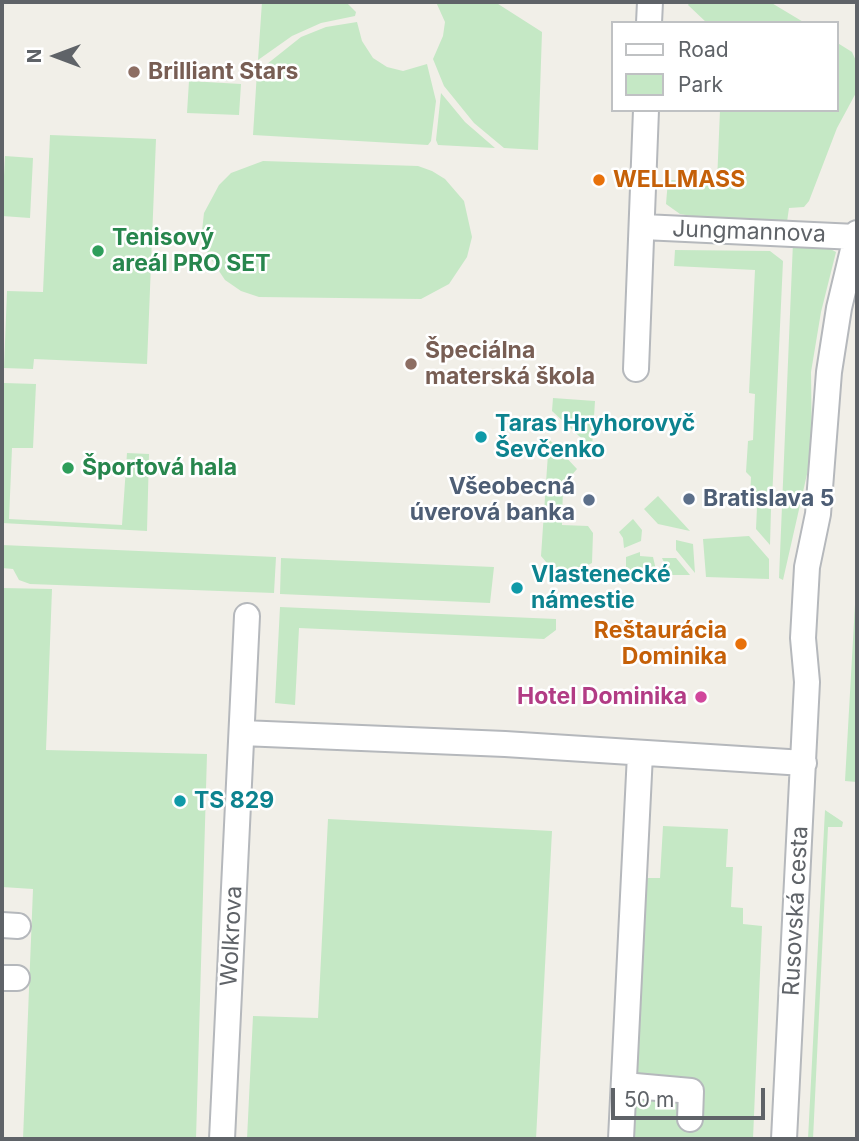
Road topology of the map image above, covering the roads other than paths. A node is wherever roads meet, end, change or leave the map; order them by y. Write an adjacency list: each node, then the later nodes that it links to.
1 (650, 2): 2 (street)
2 (649, 21)
3 (646, 112): 4 (street)
4 (643, 227): 5 (street, Jungmannova); 6 (street)
5 (857, 235): 10 (street, Rusovská cesta)
6 (636, 369)
7 (247, 616): 8 (street, Wolkrova)
8 (242, 733): 9 (street); 13 (street, Wolkrova)
9 (640, 754): 10 (street); 11 (street)
10 (804, 763): 15 (street, Rusovská cesta)
11 (624, 1085): 12 (street); 14 (street)
12 (690, 1119)
13 (222, 1139)
14 (621, 1139)
15 (784, 1139)

